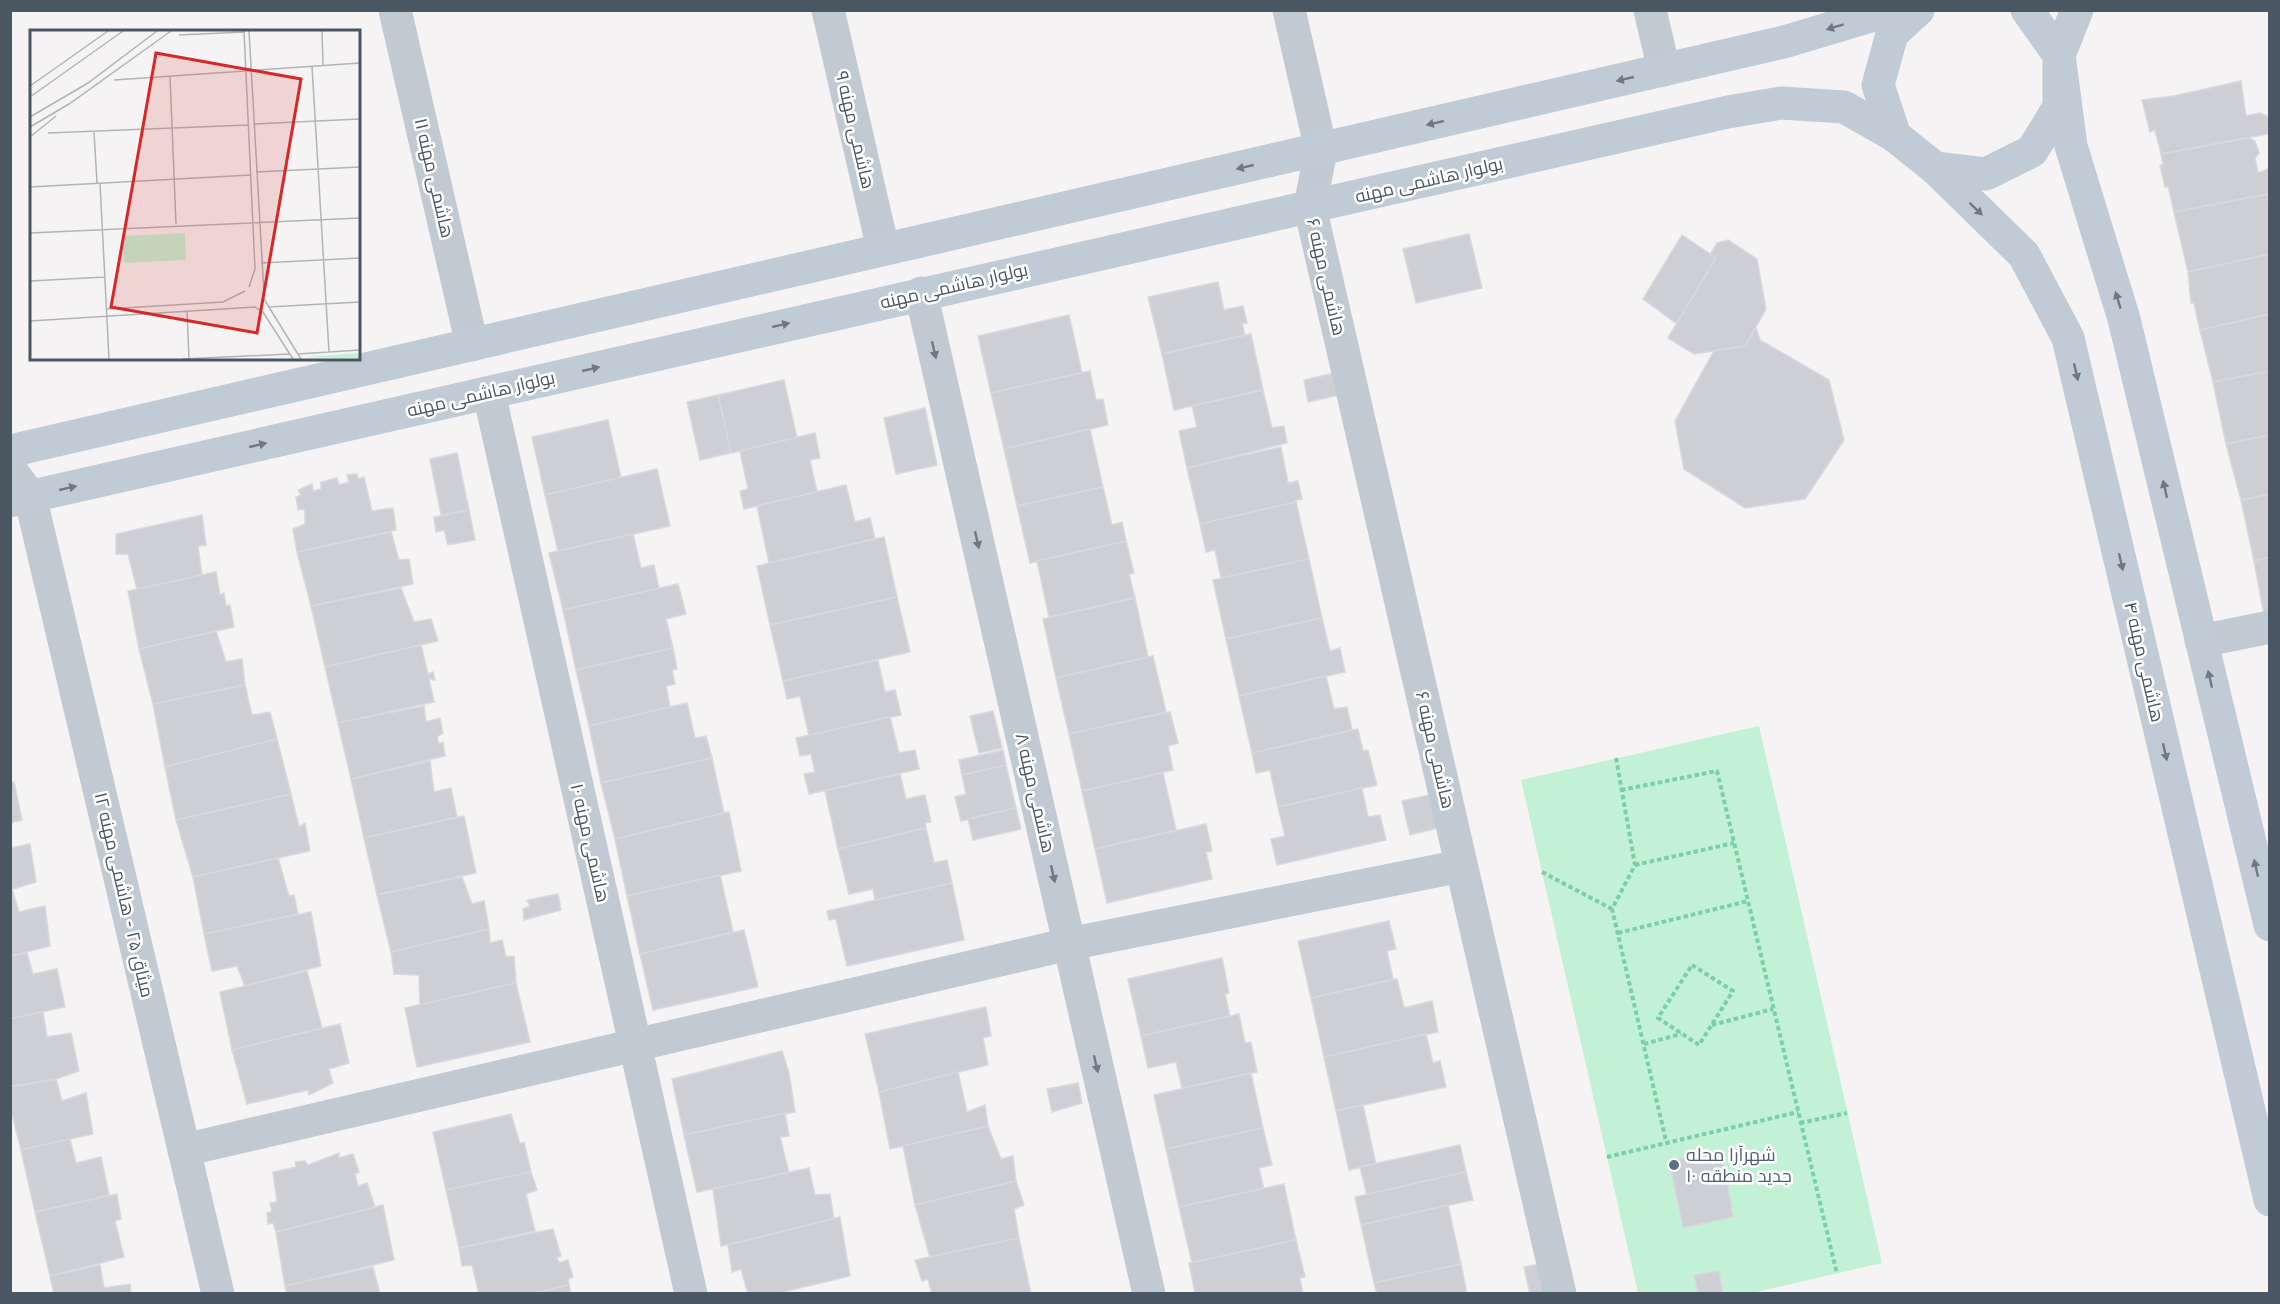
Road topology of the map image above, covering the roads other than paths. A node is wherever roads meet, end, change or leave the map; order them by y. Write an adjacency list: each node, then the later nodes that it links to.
1 (395, 10): 17 (street, هاشمی مهنه ۱۱)
2 (828, 10): 15 (street, هاشمی مهنه ۹)
3 (1289, 10): 12 (street)
4 (1650, 10): 10 (street)
5 (1891, 10): 10 (street, one-way to 10)
6 (1918, 10): 11 (street)
7 (2027, 10): 9 (street)
8 (2077, 10): 9 (street)
9 (2059, 55): 13 (street); 23 (street, one-way to 9)
10 (1664, 70): 12 (street, one-way to 12)
11 (1895, 136): 13 (street, بولوار هاشمی مهنه); 14 (street, بولوار هاشمی مهنه)
12 (1321, 150): 14 (street); 15 (street, one-way to 15)
13 (1935, 168): 29 (street, هاشمی مهنه ۴, one-way to 29)
14 (1310, 207): 16 (street, بولوار هاشمی مهنه); 24 (street, هاشمی مهنه ۶)
15 (883, 249): 17 (street)
16 (921, 293): 18 (street, بولوار هاشمی مهنه, one-way to 16); 26 (street, هاشمی مهنه ۸, one-way to 26)
17 (472, 345): 19 (street)
18 (489, 393): 21 (street, بولوار هاشمی مهنه, one-way to 18); 27 (street, هاشمی مهنه ۱۰)
19 (10, 451)
20 (10, 469): 21 (street)
21 (20, 499): 28 (street, میثاق ۲۵ - هاشمی مهنه ۱۲)
22 (2270, 627): 23 (street)
23 (2201, 641): 25 (street, one-way to 23)
24 (1461, 866): 26 (street); 33 (street, هاشمی مهنه ۶)
25 (2270, 925)
26 (1069, 944): 27 (street); 32 (street, هاشمی مهنه ۸, one-way to 32)
27 (635, 1046): 28 (street); 31 (street, هاشمی مهنه ۱۰)
28 (184, 1150): 30 (street, میثاق ۲۵ - هاشمی مهنه ۱۲)
29 (2270, 1200)
30 (218, 1293)
31 (691, 1293)
32 (1149, 1293)
33 (1560, 1293)

